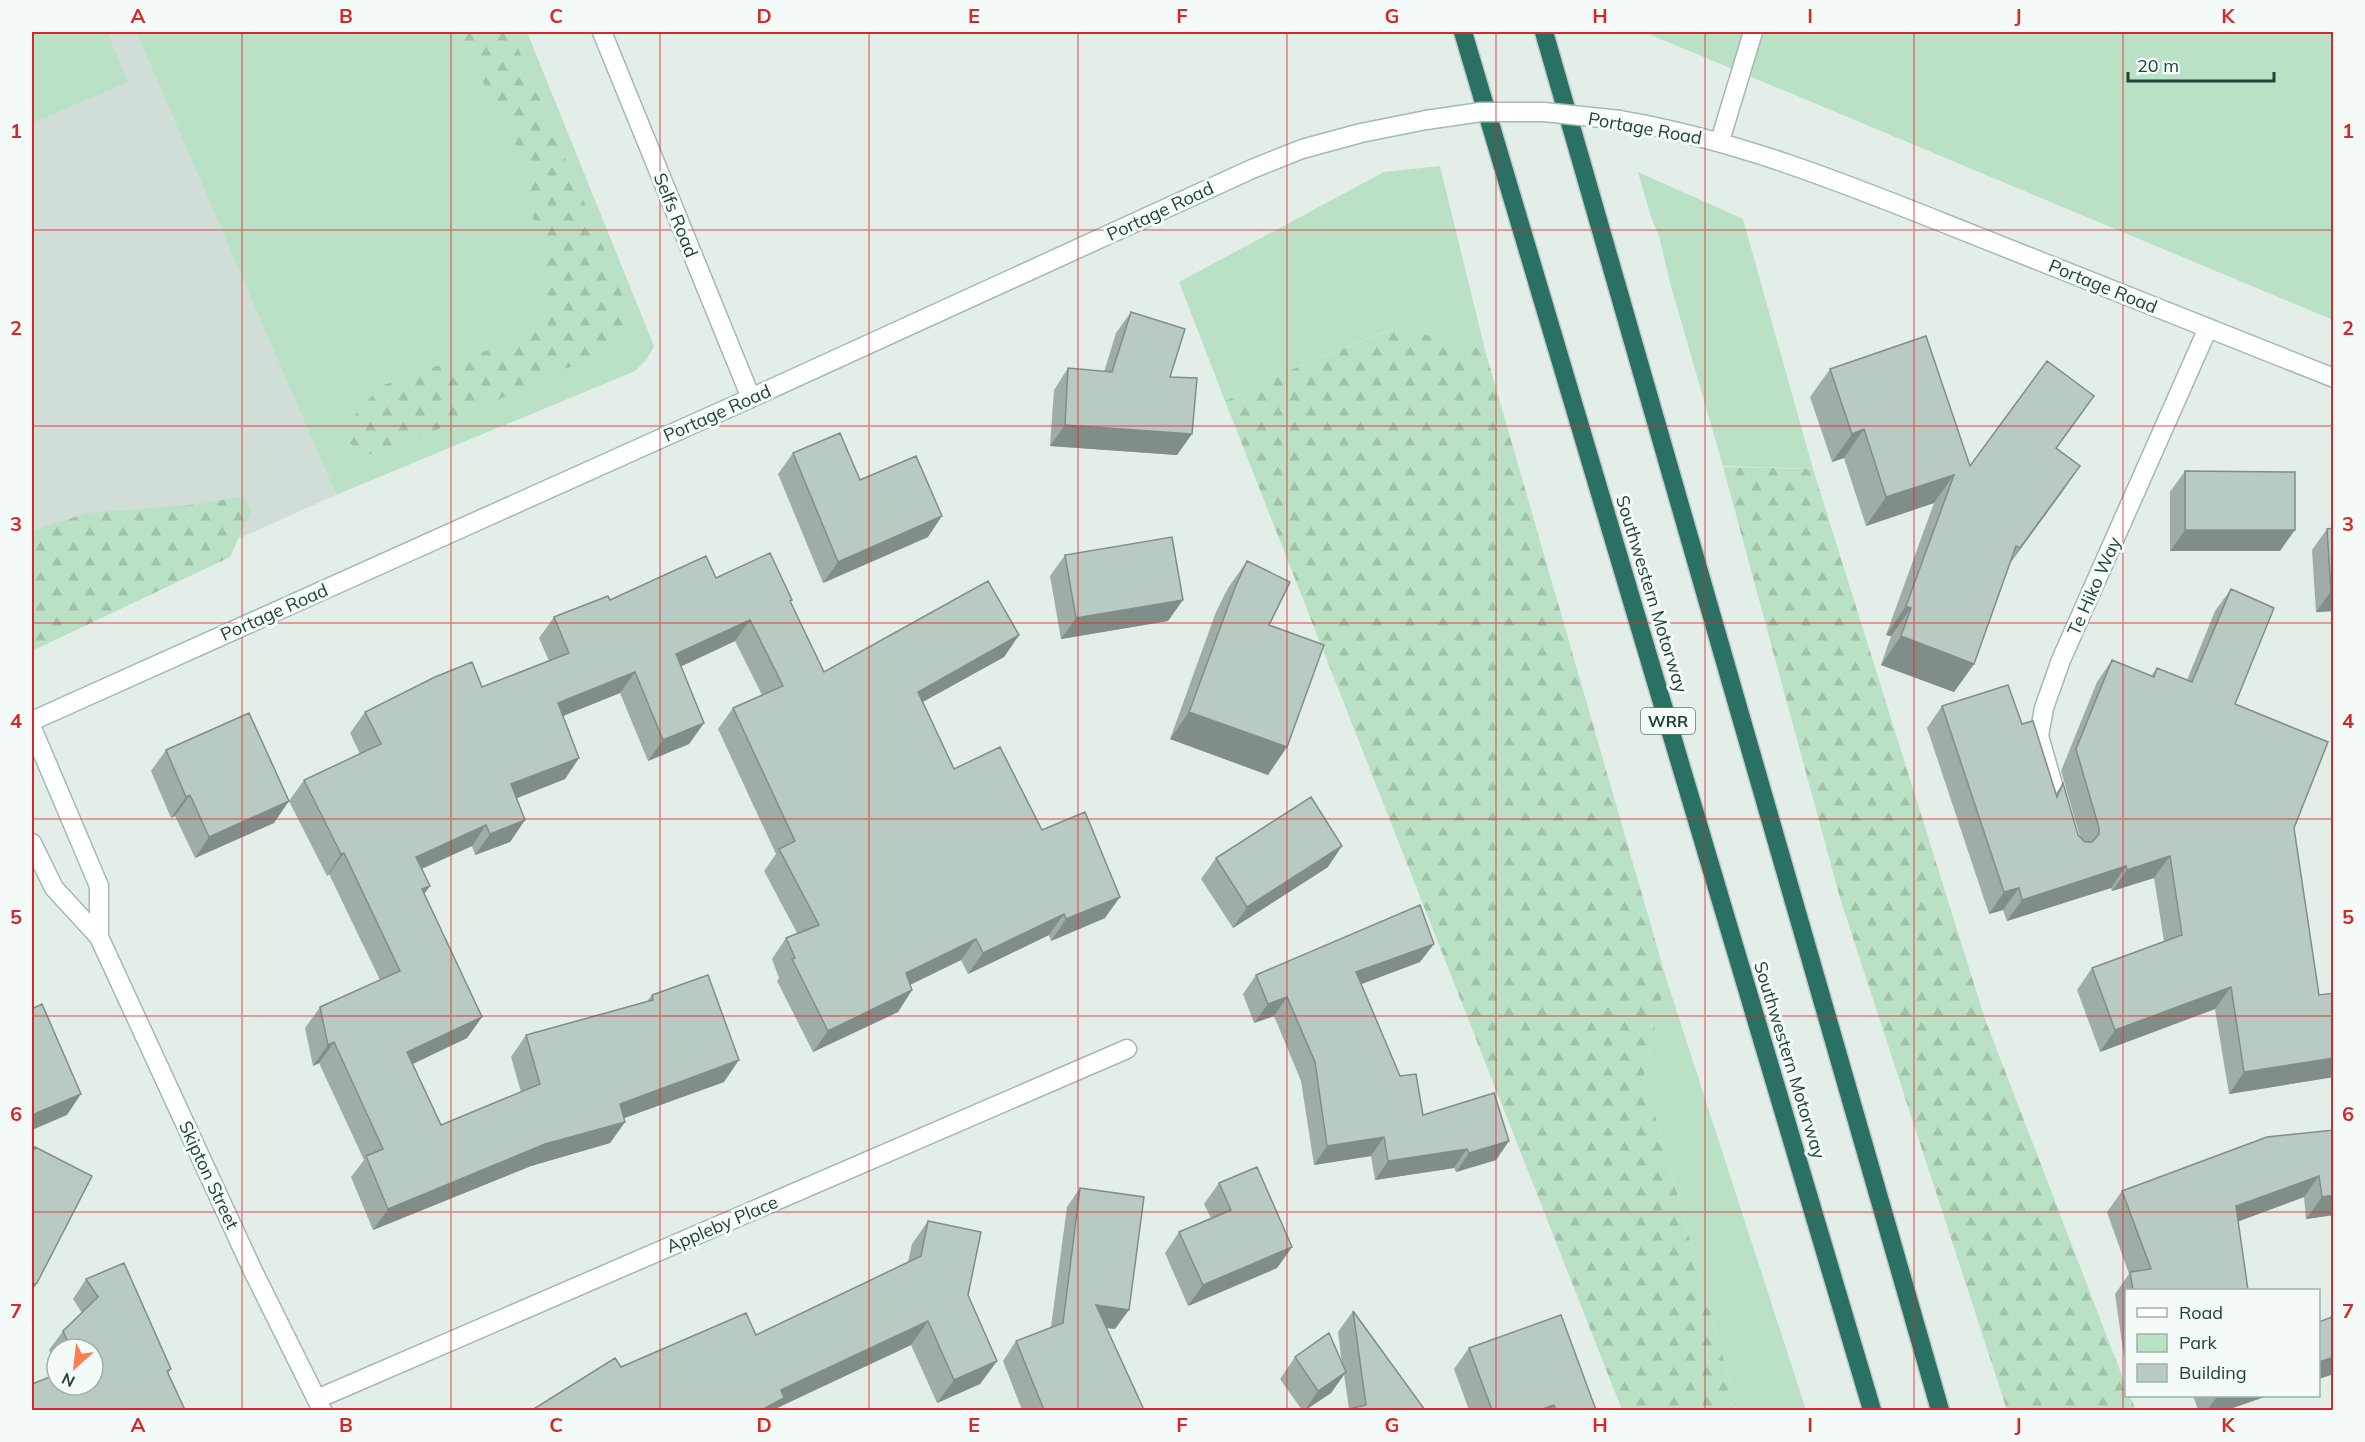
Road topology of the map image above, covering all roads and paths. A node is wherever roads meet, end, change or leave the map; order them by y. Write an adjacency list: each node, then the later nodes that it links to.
1 (602, 32): 8 (main road, Selfs Road)
2 (1463, 32): 16 (highway, Southwestern Motorway / WRR)
3 (1544, 32): 17 (highway)
4 (1753, 32): 5 (main road)
5 (1720, 141): 6 (main road, Portage Road); 8 (main road, Portage Road, bridge)
6 (2208, 328): 7 (main road, Portage Road); 11 (main road, Te Hiko Way)
7 (2334, 378)
8 (751, 398): 9 (main road, Portage Road)
9 (32, 721)
10 (32, 728): 13 (main road, Skipton Street)
11 (2057, 800)
12 (32, 843): 13 (main road, Skipton Street)
13 (99, 937): 15 (main road, Skipton Street)
14 (1127, 1049): 15 (main road, Appleby Place)
15 (320, 1405)
16 (1872, 1410)
17 (1940, 1410)

